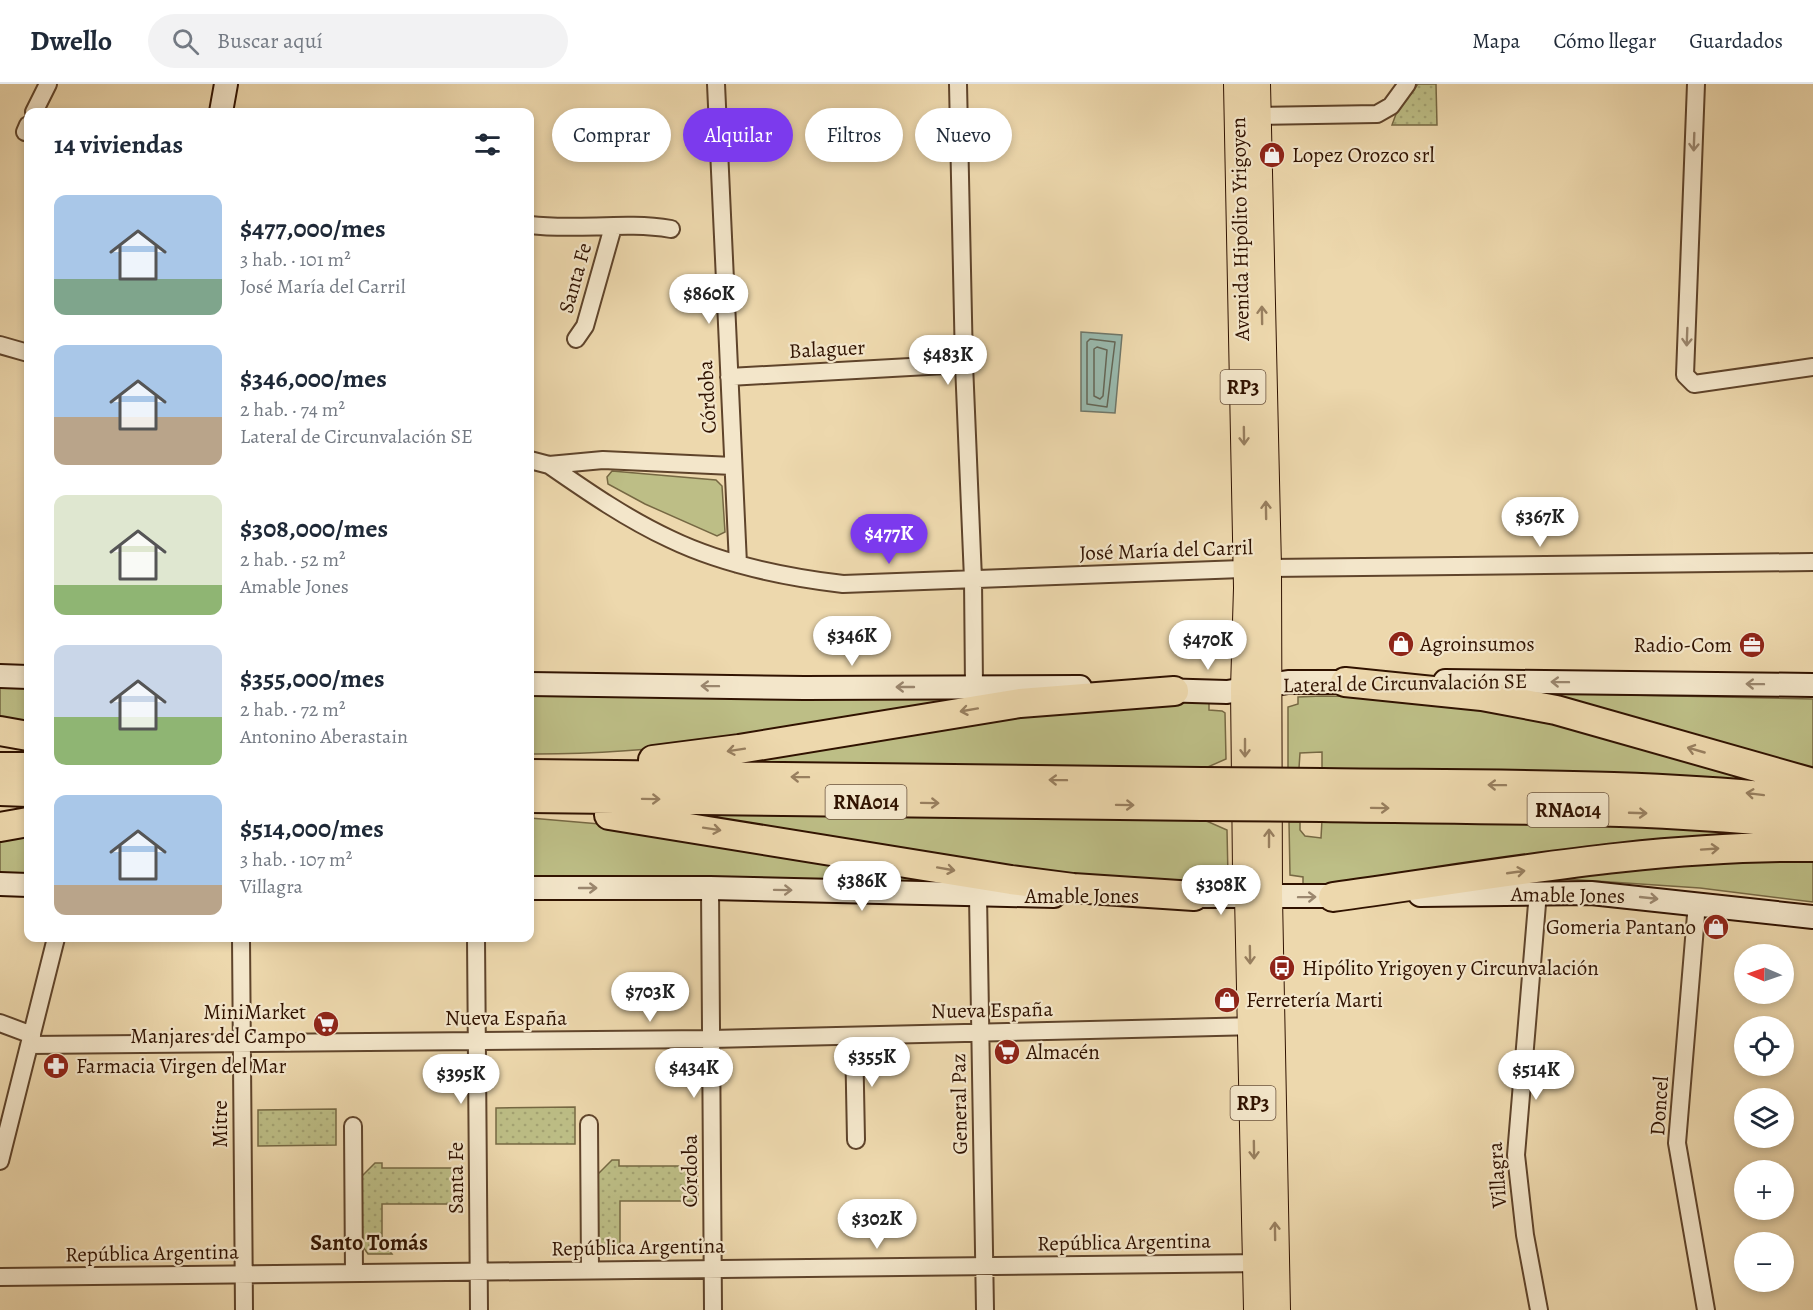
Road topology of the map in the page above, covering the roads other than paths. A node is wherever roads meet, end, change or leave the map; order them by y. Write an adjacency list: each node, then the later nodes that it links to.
1 (48, 84): 9 (street)
2 (226, 84): 10 (street)
3 (716, 84): 20 (street, Córdoba)
4 (958, 84): 18 (street)
5 (1237, 84): 11 (main road, Avenida Hipólito Yrigoyen / RP3)
6 (1257, 84): 11 (main road, Avenida Hipólito Yrigoyen / RP3)
7 (1407, 84): 11 (street)
8 (1696, 84): 19 (street, one-way to 19)
9 (36, 108)
10 (222, 108)
11 (1248, 116): 26 (main road, Avenida Hipólito Yrigoyen / RP3)
12 (534, 225): 13 (street)
13 (613, 227): 14 (street); 15 (street, Santa Fe)
14 (671, 229)
15 (576, 339)
16 (0, 345): 17 (street)
17 (24, 352)
18 (964, 364): 20 (street, Balaguer); 27 (street)
19 (1813, 367)
20 (729, 376): 23 (street, Córdoba)
21 (534, 461): 22 (street)
22 (549, 465): 23 (street); 25 (street, José María del Carril)
23 (733, 466): 25 (street, Córdoba)
24 (1813, 562): 26 (street, José María del Carril)
25 (738, 564): 27 (street, José María del Carril)
26 (1258, 569): 27 (street, José María del Carril); 34 (main road, Avenida Hipólito Yrigoyen / RP3)
27 (973, 579): 33 (street)
28 (0, 676): 29 (street)
29 (24, 677)
30 (1345, 682): 32 (street, Lateral de Circunvalación SE, one-way to 30); 34 (street, Lateral de Circunvalación SE); 42 (highway, one-way to 30)
31 (534, 684): 33 (street, Lateral de Circunvalación SE, one-way to 31)
32 (1813, 685)
33 (974, 687): 35 (street, Lateral de Circunvalación SE)
34 (1256, 687): 35 (street, Lateral de Circunvalación SE); 61 (main road, Avenida Hipólito Yrigoyen / RP3)
35 (1174, 691): 40 (highway, one-way to 40)
36 (0, 731): 37 (highway)
37 (24, 735)
38 (0, 767): 39 (highway)
39 (24, 767)
40 (534, 772)
41 (534, 772): 45 (highway, RNA014, one-way to 41)
42 (1813, 783)
43 (0, 791): 44 (highway)
44 (24, 792)
45 (1201, 794): 46 (highway, RNA014, bridge); 47 (highway, RNA014, one-way to 45)
46 (1322, 795): 48 (highway, RNA014, one-way to 46); 51 (highway, RNA014, one-way to 51)
47 (534, 798)
48 (1813, 801)
49 (534, 805): 60 (highway, one-way to 60)
50 (24, 823): 52 (highway)
51 (1813, 826)
52 (0, 827)
53 (1813, 847): 62 (highway, one-way to 53)
54 (0, 884): 55 (street)
55 (24, 885)
56 (534, 888): 57 (street, Amable Jones, one-way to 57)
57 (710, 888): 59 (street, Amable Jones, one-way to 59); 72 (street, Córdoba)
58 (1538, 892): 62 (street, Amable Jones); 63 (street, Amable Jones, one-way to 63); 94 (street, Villagra)
59 (978, 896): 60 (street, Amable Jones); 70 (street, General Paz)
60 (1194, 896): 61 (street, Amable Jones)
61 (1259, 897): 62 (street, Amable Jones, one-way to 62); 69 (main road, Avenida Hipólito Yrigoyen / RP3)
62 (1333, 897)
63 (1697, 903): 64 (street, Amable Jones); 95 (street, Doncel)
64 (1813, 917)
65 (55, 942): 73 (street)
66 (241, 942): 75 (street, Mitre)
67 (476, 942): 74 (street, Santa Fe)
68 (0, 1023): 73 (street)
69 (1261, 1026): 70 (street, Nueva España); 80 (main road, Avenida Hipólito Yrigoyen / RP3)
70 (980, 1033): 71 (street, Nueva España); 81 (street, General Paz)
71 (854, 1036): 72 (street, Nueva España); 78 (street)
72 (711, 1039): 74 (street, Nueva España); 82 (street, Córdoba)
73 (31, 1040): 75 (street, Nueva España); 79 (street)
74 (477, 1041): 75 (street, Nueva España); 84 (street, Santa Fe)
75 (242, 1043): 86 (street, Mitre)
76 (589, 1124): 83 (street)
77 (353, 1126): 85 (street)
78 (856, 1140)
79 (0, 1161)
80 (1266, 1263): 81 (street, República Argentina); 92 (main road, Avenida Hipólito Yrigoyen / RP3); 93 (main road, Avenida Hipólito Yrigoyen / RP3)
81 (984, 1266): 82 (street, República Argentina); 91 (street, General Paz)
82 (713, 1269): 83 (street, República Argentina); 90 (street, Córdoba)
83 (590, 1270): 84 (street, República Argentina)
84 (479, 1272): 85 (street, República Argentina); 89 (street, Santa Fe)
85 (354, 1273): 86 (street, República Argentina)
86 (244, 1274): 87 (street, República Argentina); 88 (street, Mitre)
87 (0, 1277)
88 (244, 1310)
89 (479, 1310)
90 (713, 1310)
91 (985, 1310)
92 (1257, 1310)
93 (1277, 1310)
94 (1539, 1310)
95 (1706, 1310)

